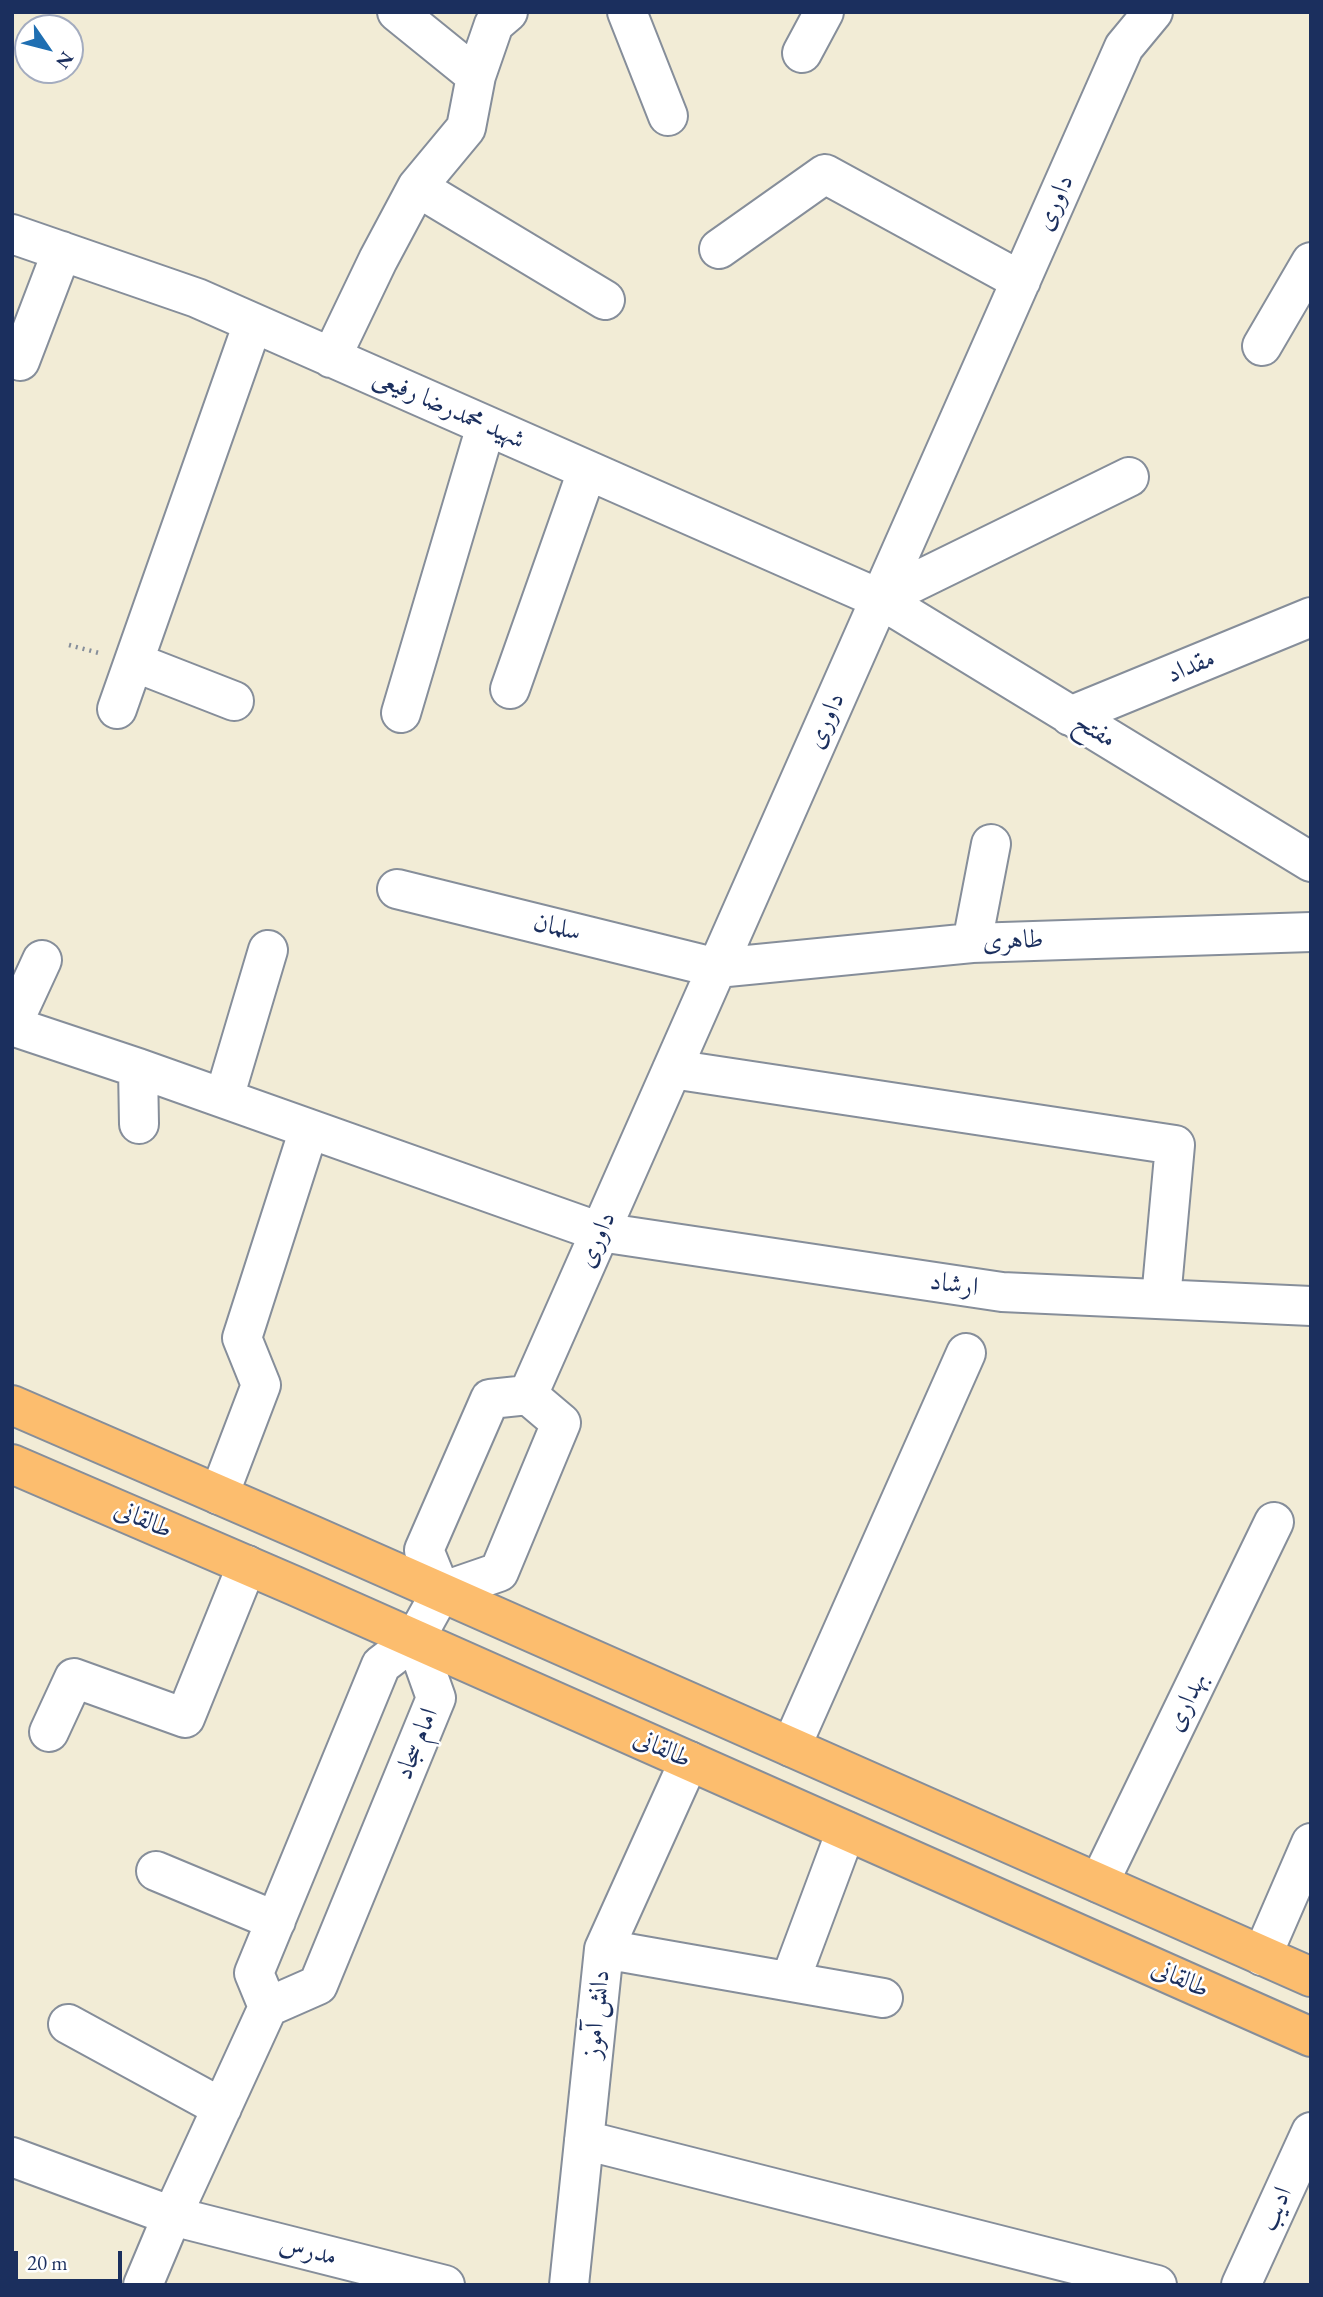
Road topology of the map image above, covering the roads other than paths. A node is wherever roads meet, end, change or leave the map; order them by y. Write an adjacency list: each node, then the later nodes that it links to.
1 (397, 12): 8 (street)
2 (509, 12): 8 (street)
3 (627, 12): 9 (street)
4 (824, 12): 7 (street)
5 (1153, 12): 6 (street, داوری)
6 (1125, 30): 15 (street, داوری)
7 (802, 53)
8 (476, 76): 10 (street)
9 (668, 116)
10 (417, 187): 16 (street); 19 (street)
11 (12, 234): 13 (street, شهید محمدرضا رفیعی)
12 (719, 249): 15 (street)
13 (62, 251): 17 (street, شهید محمدرضا رفیعی); 20 (street)
14 (1311, 262): 18 (street)
15 (1021, 281): 24 (street, داوری)
16 (605, 300)
17 (253, 323): 19 (street, شهید محمدرضا رفیعی); 26 (street)
18 (1262, 346)
19 (331, 358): 21 (street, شهید محمدرضا رفیعی)
20 (20, 361)
21 (486, 426): 22 (street, شهید محمدرضا رفیعی); 30 (street)
22 (587, 471): 24 (street, شهید محمدرضا رفیعی); 27 (street)
23 (1129, 477): 24 (street)
24 (880, 599): 31 (street, مفتح); 39 (street, داوری)
25 (1311, 617): 31 (street, مقداد)
26 (134, 662): 28 (street); 29 (street)
27 (510, 689)
28 (234, 701)
29 (117, 709)
30 (401, 713)
31 (1070, 716): 33 (street, مفتح)
32 (991, 844): 36 (street)
33 (1311, 862)
34 (397, 889): 39 (street, سلمان)
35 (1311, 932): 36 (street, طاهری)
36 (972, 943): 39 (street, طاهری)
37 (268, 950): 43 (street)
38 (42, 960): 40 (street)
39 (717, 968): 42 (street, داوری)
40 (12, 1026): 41 (street, ارشاد)
41 (138, 1068): 43 (street, ارشاد); 44 (street)
42 (672, 1069): 46 (street, داوری); 47 (street)
43 (224, 1098): 45 (street, ارشاد)
44 (139, 1124)
45 (309, 1129): 46 (street, ارشاد); 53 (street)
46 (600, 1232): 47 (street, ارشاد); 50 (street, داوری)
47 (1161, 1299): 48 (street, ارشاد)
48 (1311, 1306)
49 (966, 1353): 59 (street)
50 (528, 1395): 56 (street); 56 (street)
51 (12, 1405): 53 (main road, طالقانی)
52 (12, 1464): 55 (main road, طالقانی)
53 (219, 1495): 56 (main road, طالقانی)
54 (1274, 1522): 64 (street, بهداری)
55 (247, 1565): 57 (main road, طالقانی); 58 (street)
56 (441, 1592): 57 (street); 59 (main road, طالقانی)
57 (415, 1639): 60 (main road, طالقانی); 65 (street); 71 (street, امام سجاد)
58 (49, 1732)
59 (791, 1747): 64 (main road, طالقانی)
60 (689, 1761): 61 (main road, طالقانی); 66 (street, دانش آموز)
61 (846, 1831): 69 (street); 73 (main road, طالقانی)
62 (1311, 1843): 67 (street)
63 (156, 1871): 65 (street)
64 (1099, 1883): 67 (main road, طالقانی)
65 (276, 1921): 71 (street)
66 (604, 1949): 69 (street); 76 (street, دانش آموز)
67 (1262, 1956): 68 (main road, طالقانی)
68 (1311, 1977)
69 (790, 1981): 70 (street)
70 (883, 1997)
71 (268, 2007): 74 (street)
72 (68, 2024): 74 (street)
73 (1311, 2037)
74 (222, 2108): 78 (street)
75 (1311, 2133): 83 (street, ادیب)
76 (584, 2140): 81 (street, دانش آموز); 82 (street)
77 (12, 2157): 78 (street, مدرس)
78 (172, 2216): 79 (street); 80 (street, مدرس)
79 (143, 2285)
80 (445, 2285)
81 (569, 2285)
82 (1157, 2285)
83 (1241, 2285)

